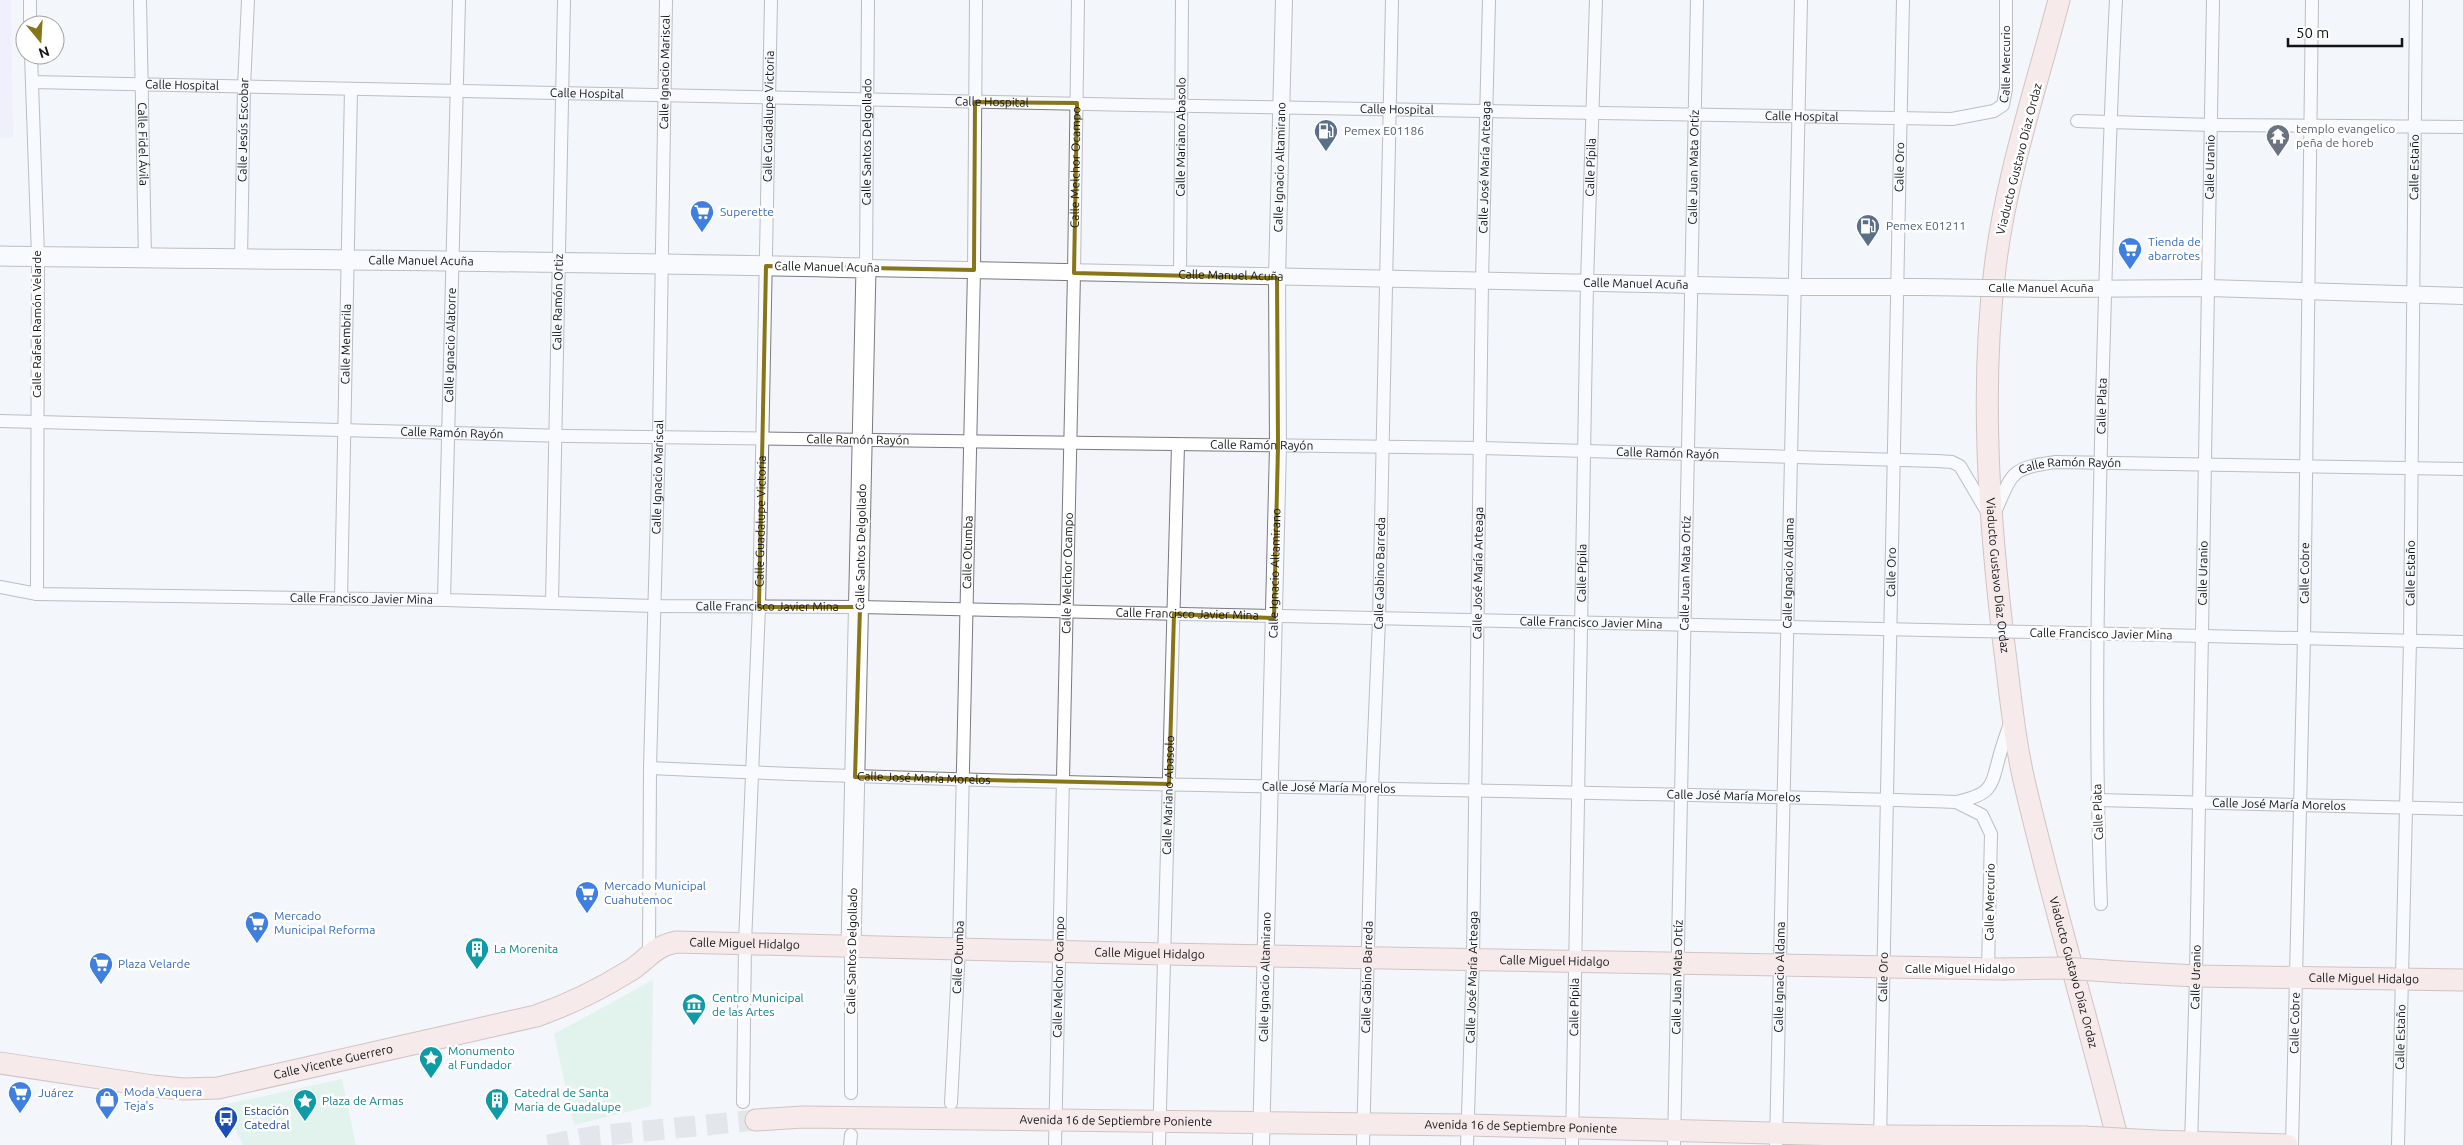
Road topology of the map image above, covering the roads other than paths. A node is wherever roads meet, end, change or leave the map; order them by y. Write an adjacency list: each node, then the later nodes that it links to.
1 (30, 0): 25 (street)
2 (140, 0): 28 (street, Calle Fidel Ávila)
3 (248, 0): 29 (street, Calle Jesús Escobar)
4 (459, 0): 31 (street, Calle Ignacio Alatorre)
5 (564, 0): 32 (street, Calle Ramón Ortiz)
6 (666, 0): 33 (street, Calle Ignacio Mariscal)
7 (771, 0): 34 (street, Calle Guadalupe Victoria)
8 (868, 0): 35 (street, Calle Santos Delgollado)
9 (976, 0): 36 (street, Calle Otumba)
10 (1078, 0): 37 (street, Calle Melchor Ocampo)
11 (1182, 0): 38 (street, Calle Mariano Abasolo)
12 (1284, 0): 39 (street, Calle Ignacio Altamirano)
13 (1392, 0): 40 (street, Calle Gabino Barreda)
14 (1490, 0): 41 (street, Calle José María Arteaga)
15 (1596, 0): 42 (street, Calle Pípila)
16 (1697, 0): 43 (street, Calle Juan Mata Ortíz)
17 (1801, 0): 44 (street, Calle Ignacio Aldama)
18 (1903, 0): 45 (street, Calle Oro)
19 (2006, 0): 46 (street, Calle Mercurio)
20 (2059, 0): 101 (main road, Viaducto Gustavo Díaz Ordaz)
21 (2116, 0): 48 (street, Calle Plata)
22 (2213, 0): 50 (street, Calle Uranio)
23 (2312, 0): 49 (street, Calle Cobre)
24 (2416, 0): 51 (street, Calle Estaño)
25 (30, 15)
26 (31, 65): 27 (street, Calle Rafael Ramón Velarde)
27 (32, 82): 28 (street, Calle Hospital); 54 (street, Calle Rafael Ramón Velarde)
28 (141, 83): 29 (street, Calle Hospital); 55 (street, Calle Fidel Ávila)
29 (244, 87): 30 (street, Calle Hospital); 56 (street, Calle Jesús Escobar)
30 (351, 89): 31 (street, Calle Hospital); 57 (street, Calle Membrila)
31 (457, 91): 32 (street, Calle Hospital); 58 (street, Calle Ignacio Alatorre)
32 (564, 93): 33 (street, Calle Hospital); 59 (street, Calle Ramón Ortiz)
33 (665, 95): 34 (street, Calle Hospital); 60 (street, Calle Ignacio Mariscal)
34 (769, 97): 35 (street, Calle Hospital); 61 (street, Calle Guadalupe Victoria)
35 (866, 99): 36 (street, Calle Hospital); 62 (street, Calle Santos Delgollado)
36 (975, 102): 37 (street, Calle Hospital); 63 (street, Calle Otumba)
37 (1077, 103): 38 (street, Calle Hospital); 64 (street, Calle Melchor Ocampo)
38 (1181, 106): 39 (street, Calle Hospital); 65 (street, Calle Mariano Abasolo)
39 (1280, 108): 40 (street, Calle Hospital); 66 (street, Calle Ignacio Altamirano)
40 (1391, 110): 41 (street, Calle Hospital); 67 (street, Calle Gabino Barreda)
41 (1487, 112): 42 (street, Calle Hospital); 68 (street, Calle José María Arteaga)
42 (1594, 114): 43 (street, Calle Hospital); 69 (street, Calle Pípila)
43 (1696, 116): 44 (street, Calle Hospital); 70 (street, Calle Juan Mata Ortíz)
44 (1799, 118): 45 (street, Calle Hospital); 71 (street, Calle Ignacio Aldama)
45 (1900, 120): 46 (street, Calle Hospital); 72 (street, Calle Oro)
46 (1952, 120)
47 (2077, 121): 48 (street)
48 (2110, 121): 50 (street); 73 (street, Calle Plata)
49 (2311, 124): 50 (street); 51 (street); 75 (street, Calle Cobre)
50 (2212, 125): 74 (street, Calle Uranio)
51 (2415, 127): 52 (street); 76 (street, Calle Estaño)
52 (2463, 127)
53 (0, 256): 54 (main road, Calle Manuel Acuña)
54 (38, 256): 55 (main road, Calle Manuel Acuña); 79 (street, Calle Rafael Ramón Velarde)
55 (145, 258): 56 (main road, Calle Manuel Acuña)
56 (241, 259): 57 (main road, Calle Manuel Acuña)
57 (346, 259): 58 (main road, Calle Manuel Acuña); 80 (street, Calle Membrila)
58 (452, 261): 59 (main road, Calle Manuel Acuña); 81 (street, Calle Ignacio Alatorre)
59 (559, 261): 60 (main road, Calle Manuel Acuña); 82 (street, Calle Ramón Ortiz)
60 (662, 264): 61 (main road, Calle Manuel Acuña); 83 (street, Calle Ignacio Mariscal)
61 (766, 266): 62 (main road, Calle Manuel Acuña); 84 (street, Calle Guadalupe Victoria)
62 (866, 268): 63 (street, Calle Manuel Acuña); 85 (main road, Calle Santos Delgollado)
63 (974, 270): 64 (street, Calle Manuel Acuña); 86 (street, Calle Otumba)
64 (1074, 272): 65 (street, Calle Manuel Acuña); 87 (street, Calle Melchor Ocampo)
65 (1180, 275): 66 (street, Calle Manuel Acuña)
66 (1277, 278): 67 (street, Calle Manuel Acuña); 89 (street, Calle Ignacio Altamirano)
67 (1387, 280): 68 (street, Calle Manuel Acuña); 90 (street, Calle Gabino Barreda)
68 (1482, 281): 69 (street, Calle Manuel Acuña); 91 (street, Calle José María Arteaga)
69 (1587, 283): 70 (street, Calle Manuel Acuña); 92 (street, Calle Pípila)
70 (1692, 285): 71 (street, Calle Manuel Acuña); 93 (street, Calle Juan Mata Ortíz)
71 (1795, 287): 72 (street, Calle Manuel Acuña); 94 (street, Calle Ignacio Aldama)
72 (1896, 288): 73 (street, Calle Manuel Acuña, bridge); 95 (street, Calle Oro)
73 (2105, 288): 74 (street, Calle Manuel Acuña); 96 (street, Calle Plata)
74 (2209, 288): 75 (street, Calle Manuel Acuña); 97 (street, Calle Uranio)
75 (2308, 291): 76 (street, Calle Manuel Acuña); 98 (street, Calle Cobre)
76 (2412, 295): 77 (street, Calle Manuel Acuña); 99 (street, Calle Estaño)
77 (2463, 296)
78 (0, 421): 79 (street, Calle Ramón Rayón)
79 (37, 421): 80 (street, Calle Ramón Rayón); 103 (street, Calle Rafael Ramón Velarde)
80 (344, 431): 81 (street, Calle Ramón Rayón); 104 (street, Calle Membrila)
81 (448, 433): 82 (street, Calle Ramón Rayón); 105 (street, Calle Ignacio Alatorre)
82 (556, 436): 83 (street, Calle Ramón Rayón); 106 (street, Calle Ramón Ortiz)
83 (659, 437): 84 (street, Calle Ramón Rayón); 107 (street, Calle Ignacio Mariscal)
84 (762, 439): 85 (street, Calle Ramón Rayón); 108 (street, Calle Guadalupe Victoria)
85 (862, 439): 86 (street, Calle Ramón Rayón); 109 (main road, Calle Santos Delgollado)
86 (969, 443): 87 (street, Calle Ramón Rayón); 110 (street, Calle Otumba)
87 (1070, 443): 88 (street, Calle Ramón Rayón); 111 (street, Calle Melchor Ocampo)
88 (1178, 444): 89 (street, Calle Ramón Rayón); 112 (street, Calle Mariano Abasolo)
89 (1278, 446): 90 (street, Calle Ramón Rayón); 113 (street, Calle Ignacio Altamirano)
90 (1383, 447): 91 (street, Calle Ramón Rayón); 114 (street, Calle Gabino Barreda)
91 (1482, 448): 92 (street, Calle Ramón Rayón); 115 (street, Calle José María Arteaga)
92 (1586, 452): 93 (street, Calle Ramón Rayón); 116 (street, Calle Pípila)
93 (1688, 454): 94 (street, Calle Ramón Rayón); 117 (street, Calle Juan Mata Ortíz)
94 (1792, 455): 95 (street, Calle Ramón Rayón); 118 (street, Calle Ignacio Aldama)
95 (1895, 459): 101 (street, Calle Ramón Rayón); 119 (street, Calle Oro)
96 (2100, 461): 97 (street, Calle Ramón Rayón); 101 (street, Calle Ramón Rayón); 120 (street, Calle Plata)
97 (2205, 464): 98 (street, Calle Ramón Rayón); 121 (street, Calle Uranio)
98 (2305, 466): 99 (street, Calle Ramón Rayón); 122 (street, Calle Cobre)
99 (2410, 467): 100 (street, Calle Ramón Rayón); 123 (street, Calle Estaño)
100 (2463, 469)
101 (1992, 519): 125 (main road, Viaducto Gustavo Díaz Ordaz)
102 (0, 587): 103 (street, Calle Francisco Javier Mina)
103 (37, 594): 104 (street, Calle Francisco Javier Mina)
104 (341, 599): 105 (street, Calle Francisco Javier Mina)
105 (444, 600): 106 (street, Calle Francisco Javier Mina)
106 (552, 604): 107 (street, Calle Francisco Javier Mina)
107 (655, 606): 108 (street, Calle Francisco Javier Mina); 126 (street, Calle Ignacio Mariscal)
108 (758, 607): 109 (street, Calle Francisco Javier Mina); 127 (street, Calle Guadalupe Victoria)
109 (860, 607): 110 (street, Calle Francisco Javier Mina); 128 (main road, Calle Santos Delgollado)
110 (965, 609): 111 (street, Calle Francisco Javier Mina); 129 (street, Calle Otumba)
111 (1066, 611): 112 (street, Calle Francisco Javier Mina); 130 (street, Calle Melchor Ocampo)
112 (1174, 614): 113 (street, Calle Francisco Javier Mina); 131 (street, Calle Mariano Abasolo)
113 (1274, 618): 114 (street, Calle Francisco Javier Mina); 132 (street, Calle Ignacio Altamirano)
114 (1379, 619): 115 (street, Calle Francisco Javier Mina); 133 (street, Calle Gabino Barreda)
115 (1479, 619): 116 (street, Calle Francisco Javier Mina); 134 (street, Calle José María Arteaga)
116 (1581, 621): 117 (street, Calle Francisco Javier Mina); 135 (street, Calle Pípila)
117 (1685, 624): 118 (street, Calle Francisco Javier Mina); 136 (street, Calle Juan Mata Ortíz)
118 (1788, 627): 119 (street, Calle Francisco Javier Mina); 137 (street, Calle Ignacio Aldama)
119 (1890, 630): 120 (street, Calle Francisco Javier Mina, bridge); 138 (street, Calle Oro)
120 (2096, 633): 121 (street, Calle Francisco Javier Mina); 139 (street, Calle Plata)
121 (2202, 636): 122 (street, Calle Francisco Javier Mina); 141 (street, Calle Uranio)
122 (2304, 638): 123 (street, Calle Francisco Javier Mina); 142 (street, Calle Cobre)
123 (2410, 641): 124 (street, Calle Francisco Javier Mina); 143 (street, Calle Estaño)
124 (2463, 642)
125 (2012, 716): 140 (street); 186 (main road, Viaducto Gustavo Díaz Ordaz)
126 (650, 768): 127 (street, Calle José María Morelos); 151 (street, Calle Ignacio Mariscal)
127 (751, 772): 128 (street, Calle José María Morelos); 147 (street, Calle Guadalupe Victoria)
128 (856, 777): 129 (street, Calle José María Morelos); 148 (main road, Calle Santos Delgollado)
129 (961, 780): 130 (street, Calle José María Morelos); 149 (street, Calle Otumba)
130 (1062, 782): 131 (street, Calle José María Morelos); 150 (street, Calle Melchor Ocampo)
131 (1169, 784): 132 (street, Calle José María Morelos); 152 (street, Calle Mariano Abasolo)
132 (1268, 785): 133 (street, Calle José María Morelos); 153 (street, Calle Ignacio Altamirano)
133 (1372, 787): 134 (street, Calle José María Morelos); 154 (street, Calle Gabino Barreda)
134 (1476, 789): 135 (street, Calle José María Morelos); 155 (street, Calle José María Arteaga)
135 (1580, 792): 136 (street, Calle José María Morelos); 156 (street, Calle Pípila)
136 (1682, 795): 137 (street, Calle José María Morelos); 157 (street, Calle Juan Mata Ortíz)
137 (1784, 796): 138 (street, Calle José María Morelos); 158 (street, Calle Ignacio Aldama)
138 (1888, 800): 140 (street, Calle José María Morelos); 159 (street, Calle Oro)
139 (2097, 800): 141 (street, Calle José María Morelos); 146 (street, Calle Plata)
140 (1956, 802): 145 (street, Calle José María Morelos)
141 (2199, 802): 142 (street, Calle José María Morelos); 161 (street, Calle Uranio)
142 (2301, 805): 143 (street, Calle José María Morelos); 162 (street, Calle Cobre)
143 (2406, 807): 144 (street, Calle José María Morelos); 163 (street, Calle Estaño)
144 (2463, 809)
145 (1991, 834): 160 (street, Calle Mercurio)
146 (2101, 904)
147 (745, 944): 148 (main road, Calle Miguel Hidalgo); 151 (main road, Calle Miguel Hidalgo); 167 (street, Calle Guadalupe Victoria)
148 (851, 946): 149 (main road, Calle Miguel Hidalgo); 166 (street, Calle Santos Delgollado)
149 (959, 950): 150 (main road, Calle Miguel Hidalgo); 168 (street, Calle Otumba)
150 (1059, 952): 152 (main road, Calle Miguel Hidalgo); 170 (street, Calle Melchor Ocampo)
151 (649, 953): 165 (main road, Calle Vicente Guerrero)
152 (1164, 954): 153 (main road, Calle Miguel Hidalgo); 171 (street, Calle Mariano Abasolo)
153 (1264, 955): 154 (main road, Calle Miguel Hidalgo); 172 (street, Calle Ignacio Altamirano)
154 (1368, 957): 155 (main road, Calle Miguel Hidalgo); 173 (street, Calle Gabino Barreda)
155 (1473, 959): 156 (main road, Calle Miguel Hidalgo); 174 (street, Calle José María Arteaga)
156 (1576, 962): 157 (main road, Calle Miguel Hidalgo); 175 (street, Calle Pípila)
157 (1676, 964): 158 (main road, Calle Miguel Hidalgo); 176 (street, Calle Juan Mata Ortíz)
158 (1780, 965): 159 (main road, Calle Miguel Hidalgo); 177 (street, Calle Ignacio Aldama)
159 (1885, 968): 160 (main road, Calle Miguel Hidalgo); 178 (street, Calle Oro)
160 (1995, 970): 161 (main road, Calle Miguel Hidalgo, bridge)
161 (2196, 976): 162 (main road, Calle Miguel Hidalgo); 181 (street, Calle Uranio)
162 (2296, 978): 163 (main road, Calle Miguel Hidalgo); 188 (street, Calle Cobre)
163 (2402, 978): 164 (main road, Calle Miguel Hidalgo); 189 (street, Calle Estaño)
164 (2463, 980)
165 (0, 1063)
166 (851, 1093)
167 (743, 1102)
168 (951, 1103)
169 (756, 1120): 170 (main road, Avenida 16 de Septiembre Poniente)
170 (1056, 1120): 171 (main road, Avenida 16 de Septiembre Poniente); 182 (street, Calle Melchor Ocampo)
171 (1160, 1122): 172 (main road, Avenida 16 de Septiembre Poniente); 183 (street, Calle Mariano Abasolo)
172 (1261, 1122): 173 (main road, Avenida 16 de Septiembre Poniente); 184 (street, Calle Ignacio Altamirano)
173 (1364, 1124): 174 (main road, Avenida 16 de Septiembre Poniente); 185 (street, Calle Gabino Barreda)
174 (1467, 1135): 175 (main road, Avenida 16 de Septiembre Poniente)
175 (1572, 1136): 176 (main road, Avenida 16 de Septiembre Poniente)
176 (1674, 1137): 177 (main road, Avenida 16 de Septiembre Poniente)
177 (1776, 1139): 178 (main road, Avenida 16 de Septiembre Poniente)
178 (1880, 1140): 180 (main road, Avenida 16 de Septiembre Poniente)
179 (2080, 1140): 180 (main road, Avenida 16 de Septiembre Poniente); 181 (main road, Avenida 16 de Septiembre Poniente, bridge)
180 (1985, 1141)
181 (2191, 1143): 187 (main road, Avenida 16 de Septiembre Poniente)
182 (1055, 1145)
183 (1159, 1145)
184 (1261, 1145)
185 (1364, 1145)
186 (2119, 1145)
187 (2287, 1145)
188 (2292, 1145)
189 (2398, 1145)

